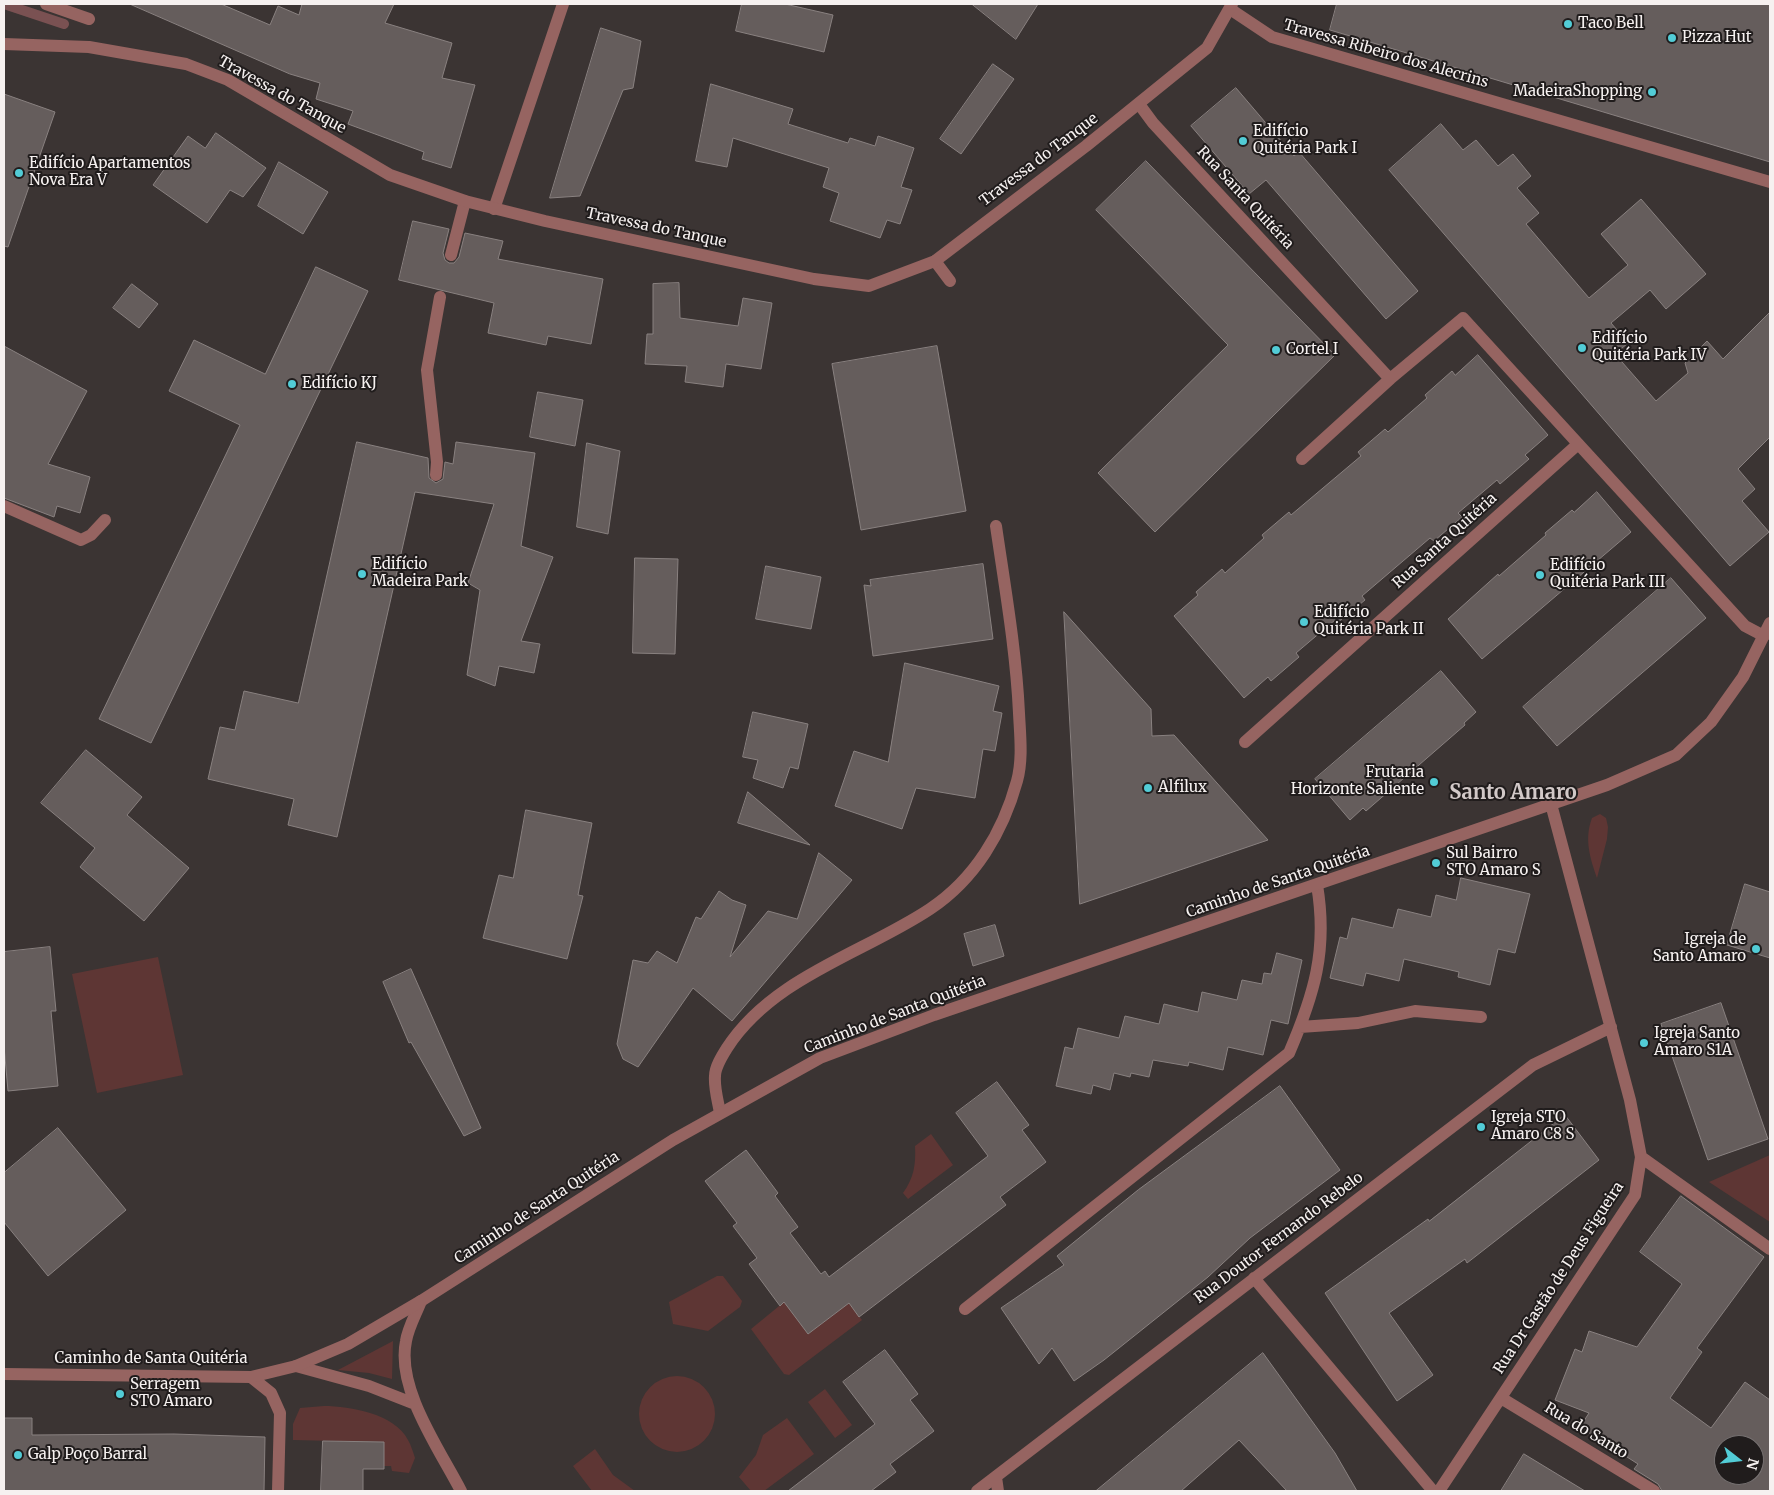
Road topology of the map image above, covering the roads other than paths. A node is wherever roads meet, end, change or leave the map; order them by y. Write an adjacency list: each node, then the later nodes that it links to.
1 (46, 4): 4 (street)
2 (563, 4): 9 (street)
3 (1231, 6): 6 (street, Travessa do Tanque); 7 (street, Travessa Ribeiro dos Alecrins)
4 (88, 19)
5 (4, 44): 8 (street, Travessa do Tanque)
6 (1139, 104): 11 (street, Travessa do Tanque); 14 (street, Rua Santa Quitéria)
7 (1770, 182)
8 (465, 201): 9 (street, Travessa do Tanque); 10 (street)
9 (494, 209): 11 (street, Travessa do Tanque)
10 (451, 255)
11 (935, 262): 12 (street)
12 (950, 281)
13 (440, 298): 17 (street)
14 (1390, 379): 15 (street); 16 (street)
15 (1577, 445): 22 (street); 23 (street, Rua Santa Quitéria)
16 (1302, 459)
17 (436, 475)
18 (4, 506): 19 (street)
19 (105, 520)
20 (996, 526): 29 (street)
21 (1770, 623): 22 (street, Caminho de Santa Quitéria)
22 (1764, 636): 24 (street, Caminho de Santa Quitéria)
23 (1245, 742)
24 (1551, 804): 25 (street, Caminho de Santa Quitéria); 27 (street, Rua Dr Gastão de Deus Figueira)
25 (1317, 886): 28 (street); 29 (street, Caminho de Santa Quitéria)
26 (1481, 1017): 28 (street)
27 (1611, 1027): 30 (street, Rua Dr Gastão de Deus Figueira); 32 (street, Rua Doutor Fernando Rebelo)
28 (1300, 1028): 34 (street)
29 (720, 1113): 33 (street, Caminho de Santa Quitéria)
30 (1641, 1157): 31 (street); 38 (street, Rua Dr Gastão de Deus Figueira)
31 (1770, 1249)
32 (1254, 1278): 40 (street, Rua Doutor Fernando Rebelo); 45 (street)
33 (421, 1301): 35 (street, Caminho de Santa Quitéria); 39 (street)
34 (965, 1309)
35 (296, 1366): 37 (street, Caminho de Santa Quitéria); 39 (street)
36 (4, 1374): 37 (street, Caminho de Santa Quitéria)
37 (251, 1377): 41 (street)
38 (1501, 1398): 46 (street, Rua Dr Gastão de Deus Figueira); 47 (street, Rua do Santo)
39 (415, 1404): 42 (street)
40 (996, 1477): 43 (street, Rua Doutor Fernando Rebelo); 44 (street)
41 (278, 1491)
42 (461, 1491)
43 (977, 1491)
44 (998, 1491)
45 (1433, 1491)
46 (1440, 1491)
47 (1654, 1491)

